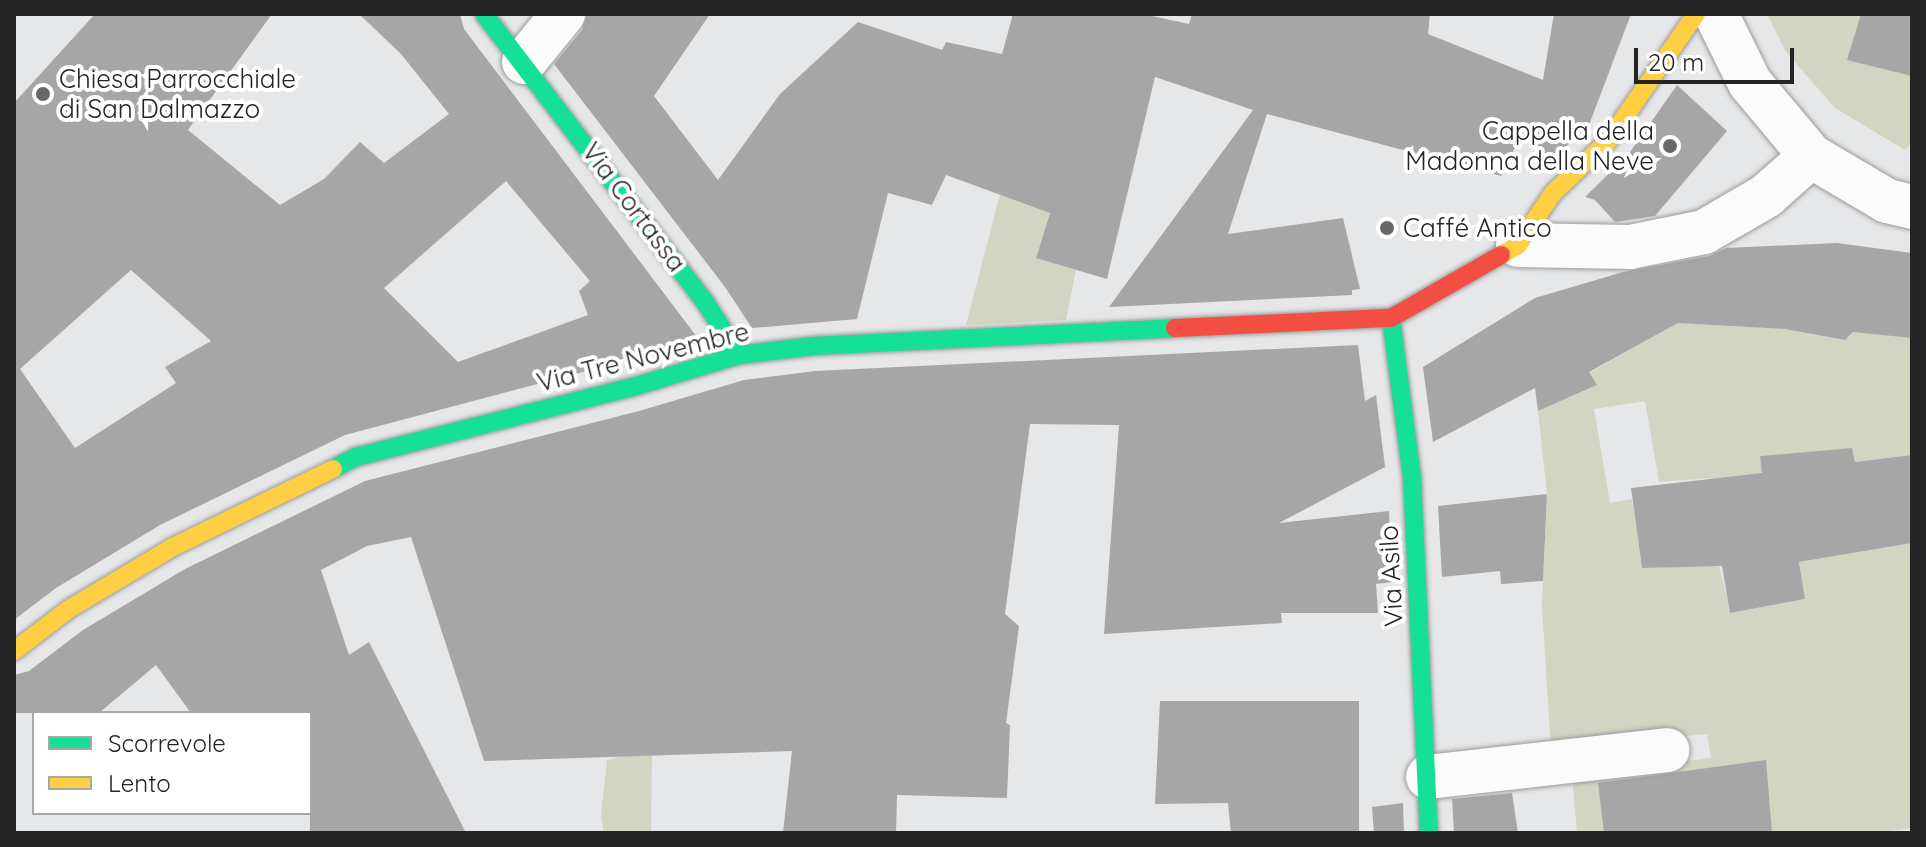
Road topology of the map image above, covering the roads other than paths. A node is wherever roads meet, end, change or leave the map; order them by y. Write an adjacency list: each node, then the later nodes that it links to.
1 (484, 14): 5 (street, Via Cortassa)
2 (563, 14): 5 (street)
3 (1696, 14): 8 (street)
4 (1716, 14): 6 (street)
5 (524, 62): 10 (street, Via Cortassa)
6 (1811, 156): 7 (street); 8 (street)
7 (1912, 207)
8 (1518, 245): 9 (street)
9 (1391, 318): 10 (street, Via Tre Novembre); 13 (street, Via Asilo)
10 (739, 355): 11 (street, Via Tre Novembre)
11 (14, 651)
12 (1667, 750): 13 (street)
13 (1428, 777): 14 (street, Via Asilo)
14 (1429, 833)

